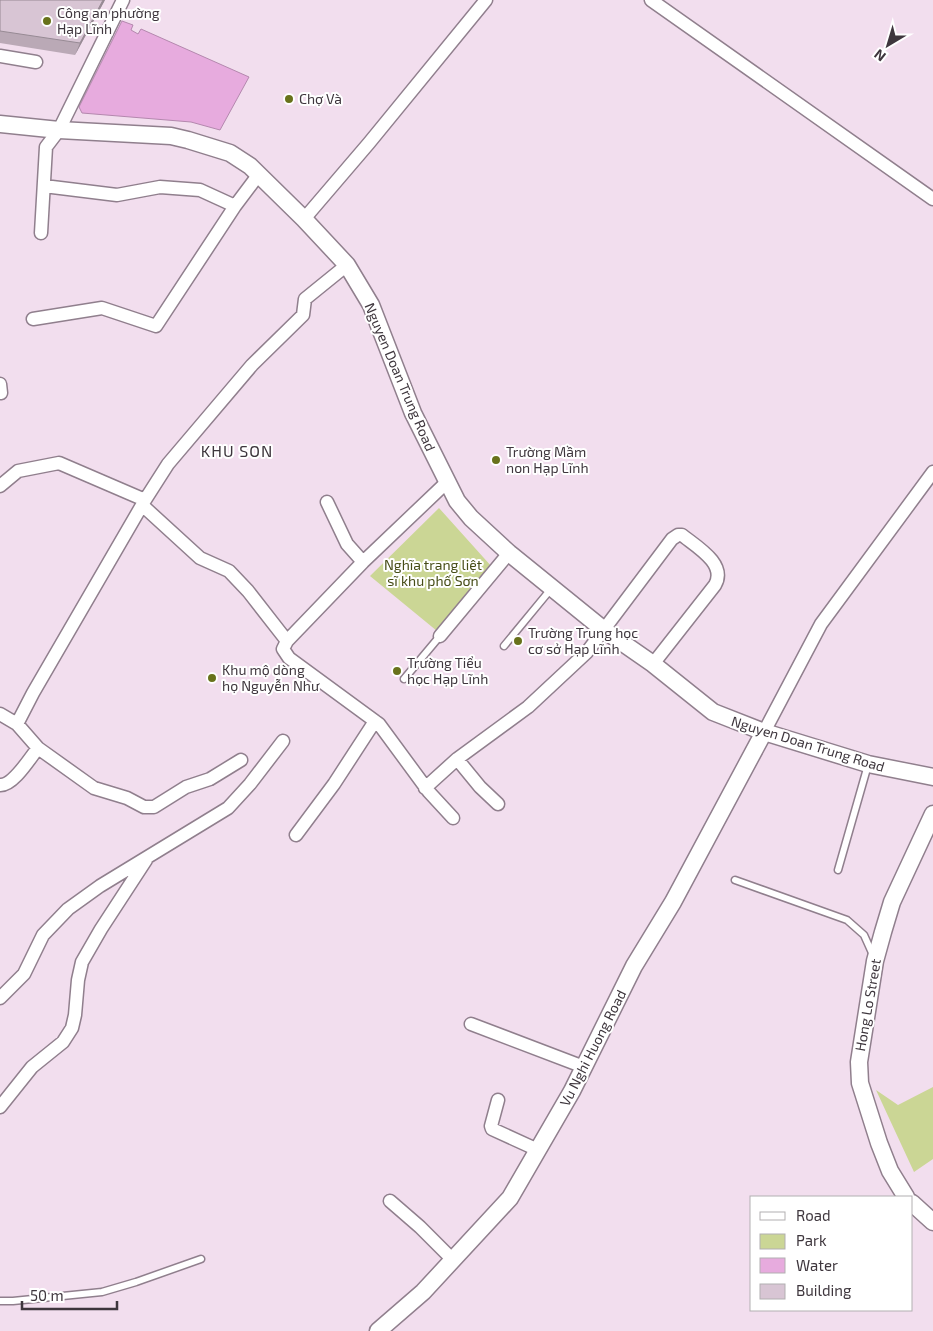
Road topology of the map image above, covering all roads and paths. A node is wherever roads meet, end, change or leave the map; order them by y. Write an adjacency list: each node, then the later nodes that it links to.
1 (123, 0): 7 (street)
2 (486, 0): 12 (street)
3 (651, 0): 10 (street)
4 (0, 56): 5 (street)
5 (36, 62)
6 (0, 124): 7 (street, Nguyen Doan Trung Road)
7 (59, 130): 8 (street, Nguyen Doan Trung Road); 9 (street)
8 (259, 174): 11 (street); 12 (street, Nguyen Doan Trung Road)
9 (44, 186): 11 (street); 13 (street)
10 (933, 199)
11 (235, 206): 15 (street)
12 (304, 219): 14 (street, Nguyen Doan Trung Road)
13 (41, 233)
14 (347, 265): 17 (street, Nguyen Doan Trung Road); 19 (street)
15 (33, 319)
16 (933, 472): 33 (street)
17 (447, 482): 21 (street, Nguyen Doan Trung Road); 22 (street)
18 (0, 486): 19 (street)
19 (144, 502): 26 (street); 32 (street)
20 (327, 502): 22 (street)
21 (509, 553): 23 (street, Nguyen Doan Trung Road); 25 (street)
22 (363, 562): 26 (street)
23 (552, 589): 24 (street, Nguyen Doan Trung Road); 27 (lane)
24 (604, 630): 28 (street, Nguyen Doan Trung Road); 28 (street); 36 (street)
25 (440, 636): 29 (lane)
26 (287, 641): 31 (street)
27 (504, 646)
28 (653, 664): 33 (street, Nguyen Doan Trung Road)
29 (404, 679)
30 (0, 714): 32 (street)
31 (376, 721): 41 (street); 45 (street)
32 (17, 724): 35 (street)
33 (764, 732): 38 (street, Nguyen Doan Trung Road); 52 (street, Vu Nghi Huong Road)
34 (283, 741): 46 (street)
35 (38, 748): 37 (street); 40 (street)
36 (458, 759): 41 (street); 42 (street)
37 (241, 760)
38 (868, 764): 39 (street, Nguyen Doan Trung Road); 47 (lane)
39 (933, 777)
40 (0, 785)
41 (425, 788): 44 (street)
42 (498, 804)
43 (933, 814): 49 (street, Hong Lo Street)
44 (453, 818)
45 (296, 834)
46 (148, 858): 50 (street); 54 (street)
47 (838, 870)
48 (735, 880): 49 (lane)
49 (875, 961): 56 (street, Hong Lo Street)
50 (0, 998)
51 (472, 1024): 52 (street)
52 (584, 1067): 55 (street, Vu Nghi Huong Road)
53 (498, 1100): 55 (street)
54 (0, 1106)
55 (538, 1150): 61 (street, Vu Nghi Huong Road)
56 (905, 1196)
57 (390, 1201): 61 (street)
58 (913, 1204): 59 (street)
59 (933, 1222)
60 (201, 1259): 62 (lane)
61 (453, 1260): 63 (street, Vu Nghi Huong Road)
62 (0, 1301)
63 (378, 1331)

